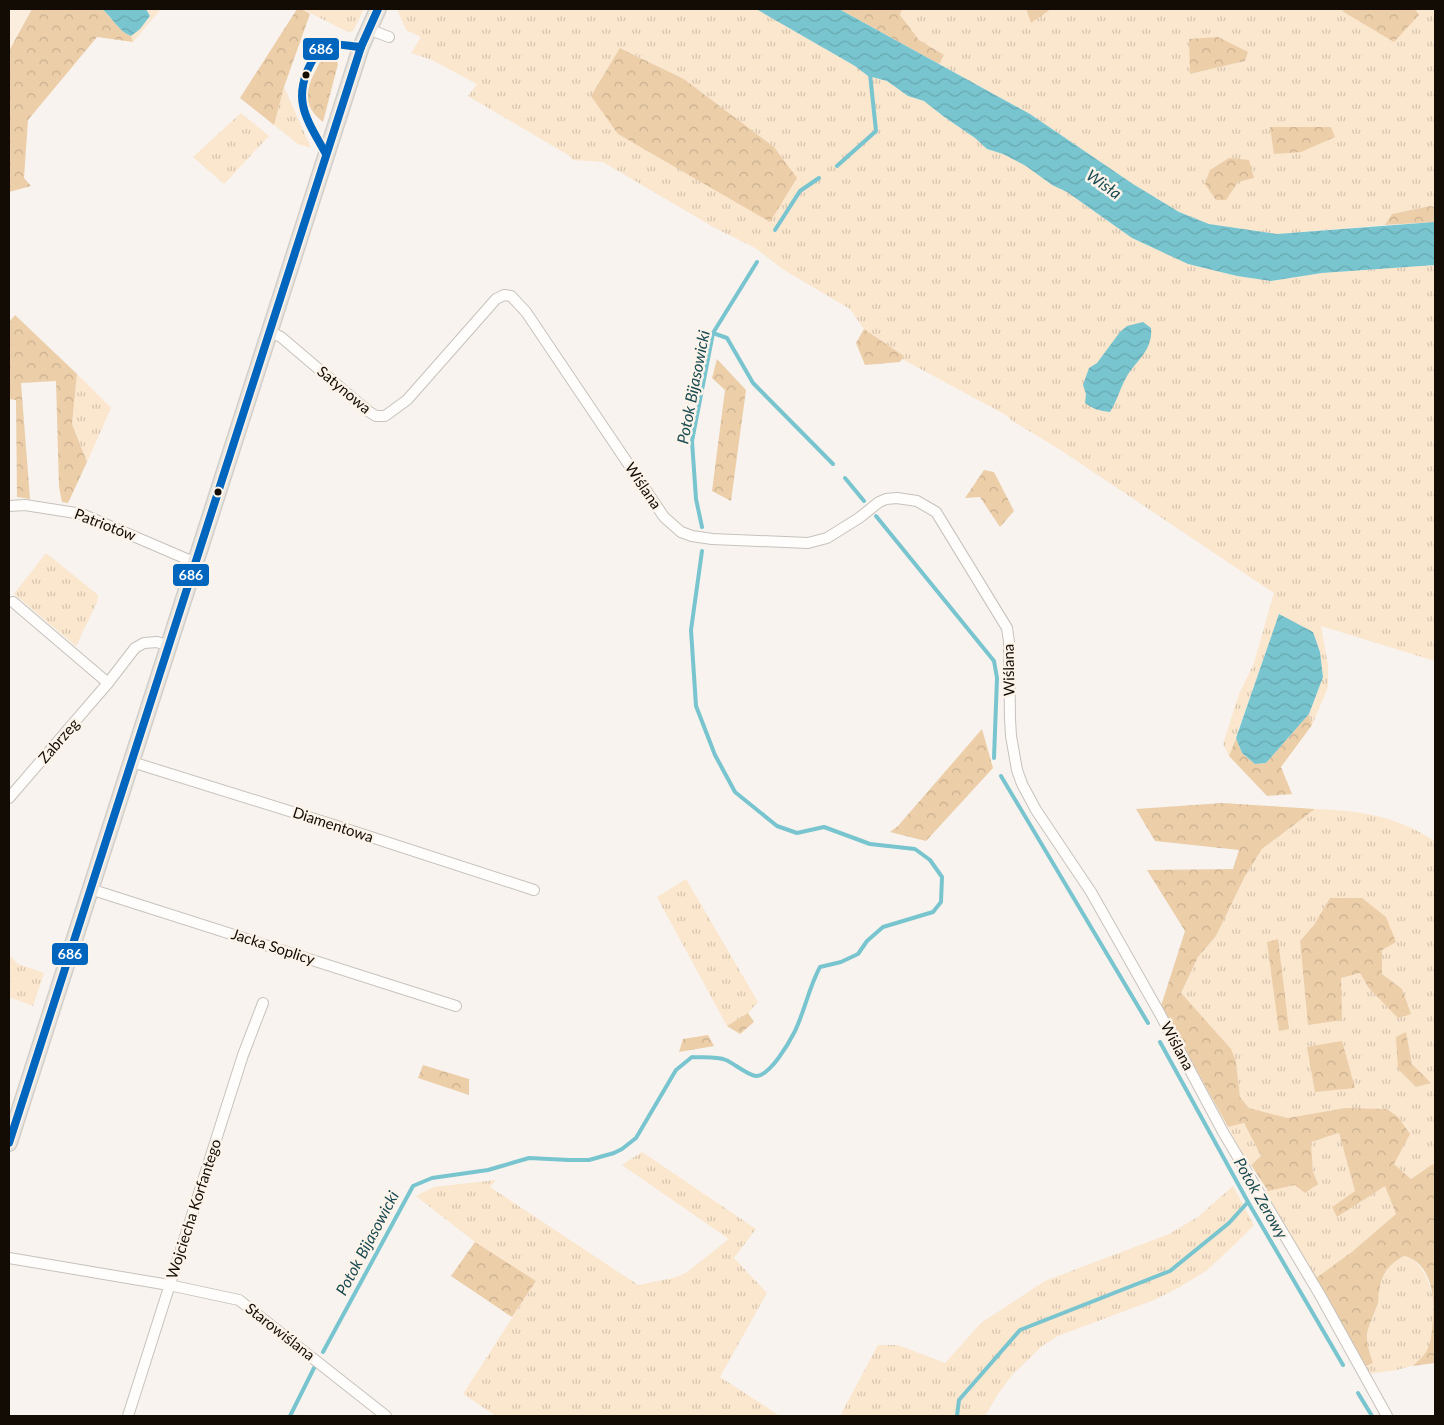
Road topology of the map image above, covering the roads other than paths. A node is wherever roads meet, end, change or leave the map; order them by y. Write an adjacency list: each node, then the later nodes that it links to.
1 (378, 9): 2 (main road)
2 (368, 29): 3 (street); 4 (main road)
3 (389, 37)
4 (270, 332): 5 (street, Satynowa); 7 (main road)
5 (437, 364): 22 (street, Wiślana)
6 (9, 506): 7 (street, Patriotów)
7 (196, 563): 9 (main road)
8 (13, 602): 10 (street)
9 (169, 646): 10 (street, Zabrzeg); 11 (main road)
10 (108, 683): 12 (street, Zabrzeg)
11 (132, 762): 13 (main road); 14 (street, Diamentowa)
12 (9, 798)
13 (90, 889): 16 (street, Jacka Soplicy); 17 (main road)
14 (534, 890)
15 (263, 1003): 19 (street, Wojciecha Korfantego)
16 (456, 1006)
17 (9, 1143)
18 (9, 1258): 19 (street, Starowiślana)
19 (169, 1285): 20 (street, Wojciecha Korfantego); 21 (street, Starowiślana)
20 (128, 1416)
21 (386, 1416)
22 (1387, 1416)

